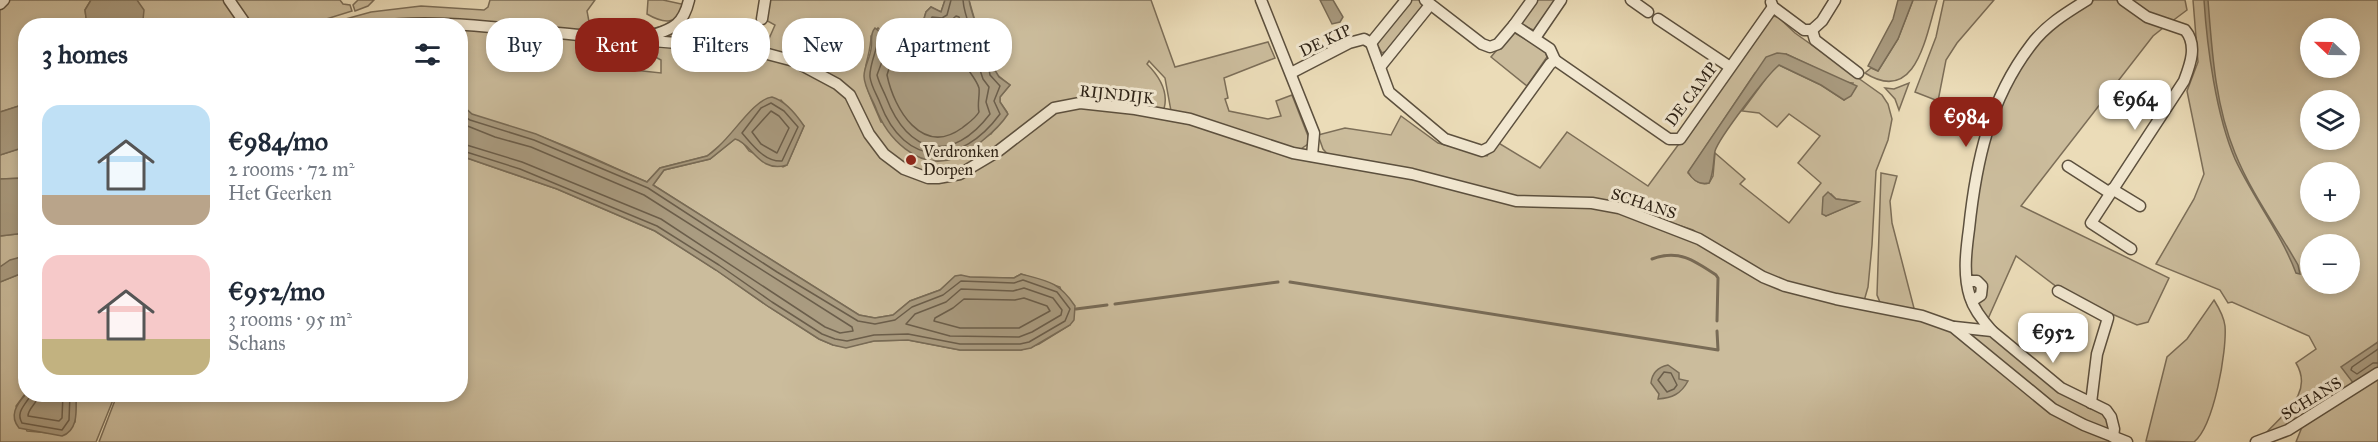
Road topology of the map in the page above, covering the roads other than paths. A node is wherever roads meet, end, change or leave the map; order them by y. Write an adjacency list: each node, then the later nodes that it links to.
1 (4, 0): 15 (street)
2 (229, 0): 17 (street)
3 (689, 0): 24 (street)
4 (765, 0): 18 (street)
5 (1261, 0): 31 (street)
6 (1406, 0): 27 (street)
7 (1532, 0): 21 (street)
8 (1561, 0): 25 (street)
9 (1631, 0): 16 (street)
10 (1835, 0): 22 (street)
11 (2087, 0): 40 (street)
12 (2123, 0): 35 (street)
13 (1428, 3): 21 (street); 29 (street)
14 (1772, 3): 22 (street); 30 (street, DE CAMP)
15 (0, 4)
16 (1648, 12)
17 (241, 18)
18 (762, 18)
19 (1658, 19): 30 (street)
20 (468, 24): 23 (street, RIJNDIJK)
21 (1514, 25): 25 (street, DE CAMP)
22 (1812, 30): 32 (street)
23 (575, 34)
24 (659, 34)
25 (1534, 38): 28 (street, DE CAMP)
26 (659, 42): 33 (street, RIJNDIJK)
27 (1371, 43): 29 (street); 31 (street, DE KIP)
28 (1555, 60): 29 (street); 30 (street, DE CAMP)
29 (1380, 67)
30 (1730, 67)
31 (1291, 73): 33 (street)
32 (1858, 73)
33 (1312, 156): 39 (street, SCHANS)
34 (2068, 165): 35 (street)
35 (2111, 191): 36 (street); 37 (street)
36 (2140, 206)
37 (2131, 249)
38 (2058, 291): 42 (street)
39 (1953, 327): 40 (street, SCHANS); 43 (street, SCHANS)
40 (1992, 331): 42 (street)
41 (2378, 373): 45 (street, SCHANS)
42 (2091, 403): 43 (street)
43 (2113, 438): 44 (street, SCHANS)
44 (2127, 442)
45 (2256, 442)

